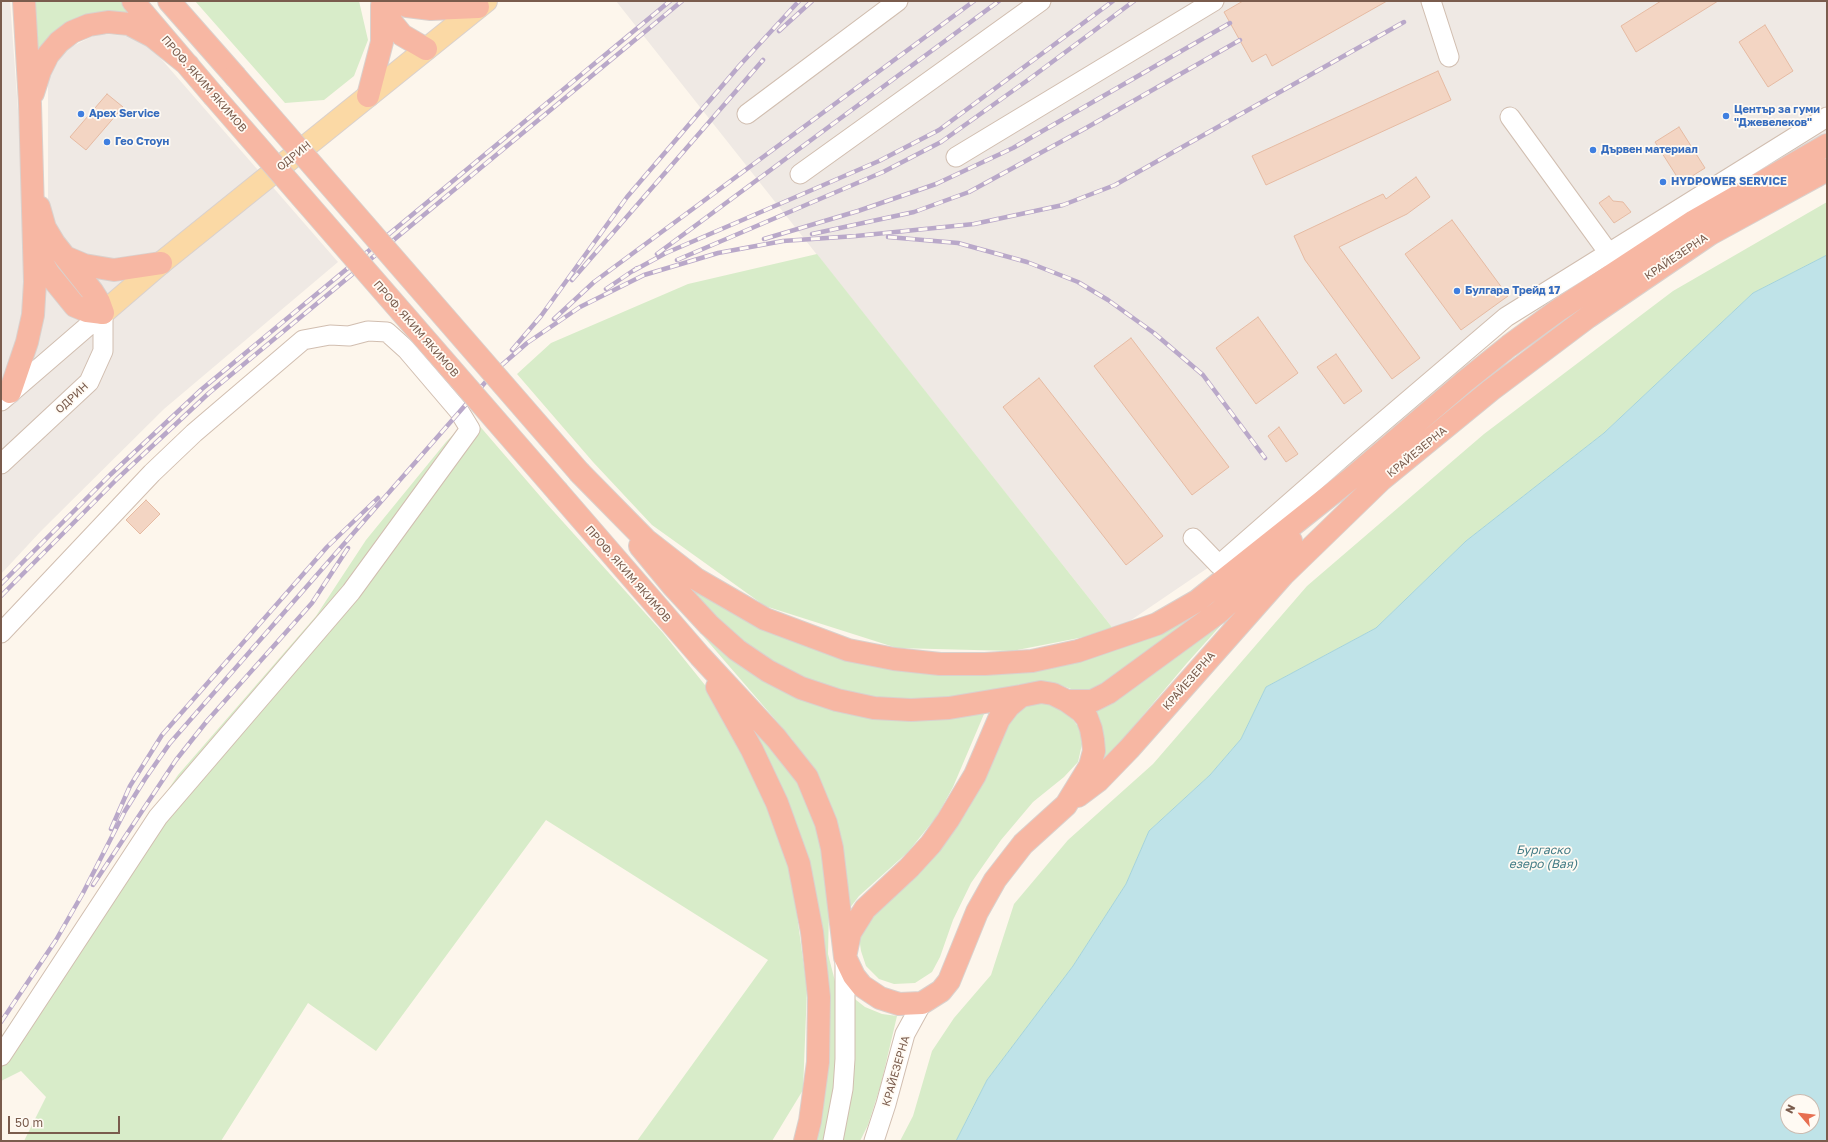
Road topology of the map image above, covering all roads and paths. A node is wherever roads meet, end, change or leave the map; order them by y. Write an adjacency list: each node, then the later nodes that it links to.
1 (24, 1): 14 (highway)
2 (133, 1): 12 (highway, ПРОФ. ЯКИМ ЯКИМОВ)
3 (169, 1): 30 (highway, bridge)
4 (898, 1): 15 (street)
5 (1040, 1): 21 (street)
6 (1214, 1): 19 (street)
7 (1431, 1): 11 (street)
8 (385, 2): 9 (highway); 10 (highway); 13 (highway)
9 (482, 4): 10 (main road, ОДРИН)
10 (426, 49): 13 (main road, ОДРИН)
11 (1449, 57)
12 (188, 65): 14 (highway); 34 (highway, ПРОФ. ЯКИМ ЯКИМОВ, bridge)
13 (368, 96): 26 (main road, ОДРИН)
14 (30, 104): 22 (highway)
15 (747, 114)
16 (1510, 117): 25 (street)
17 (1827, 117): 25 (street)
18 (1827, 145): 25 (highway, КРАЙЕЗЕРНА)
19 (956, 157)
20 (1827, 170): 37 (highway, КРАЙЕЗЕРНА)
21 (800, 174)
22 (32, 176): 23 (highway); 24 (highway)
23 (34, 249): 27 (highway); 28 (highway)
24 (65, 256): 26 (highway); 27 (highway)
25 (1614, 261): 31 (highway, КРАЙЕЗЕРНА); 32 (street)
26 (161, 263): 27 (main road, ОДРИН)
27 (103, 313): 28 (street, ОДРИН); 29 (street, ОДРИН)
28 (6, 397)
29 (1, 464)
30 (580, 473): 31 (highway); 35 (highway)
31 (1353, 477): 36 (highway)
32 (1193, 538)
33 (1, 633): 40 (street)
34 (700, 656): 38 (highway); 41 (highway)
35 (1021, 696): 36 (highway); 38 (highway)
36 (1067, 700): 37 (highway)
37 (1066, 805): 39 (highway)
38 (845, 957): 39 (highway); 43 (street)
39 (922, 1002): 44 (street, КРАЙЕЗЕРНА)
40 (1, 1056)
41 (807, 1131): 42 (street)
42 (798, 1141)
43 (833, 1141)
44 (874, 1141)

